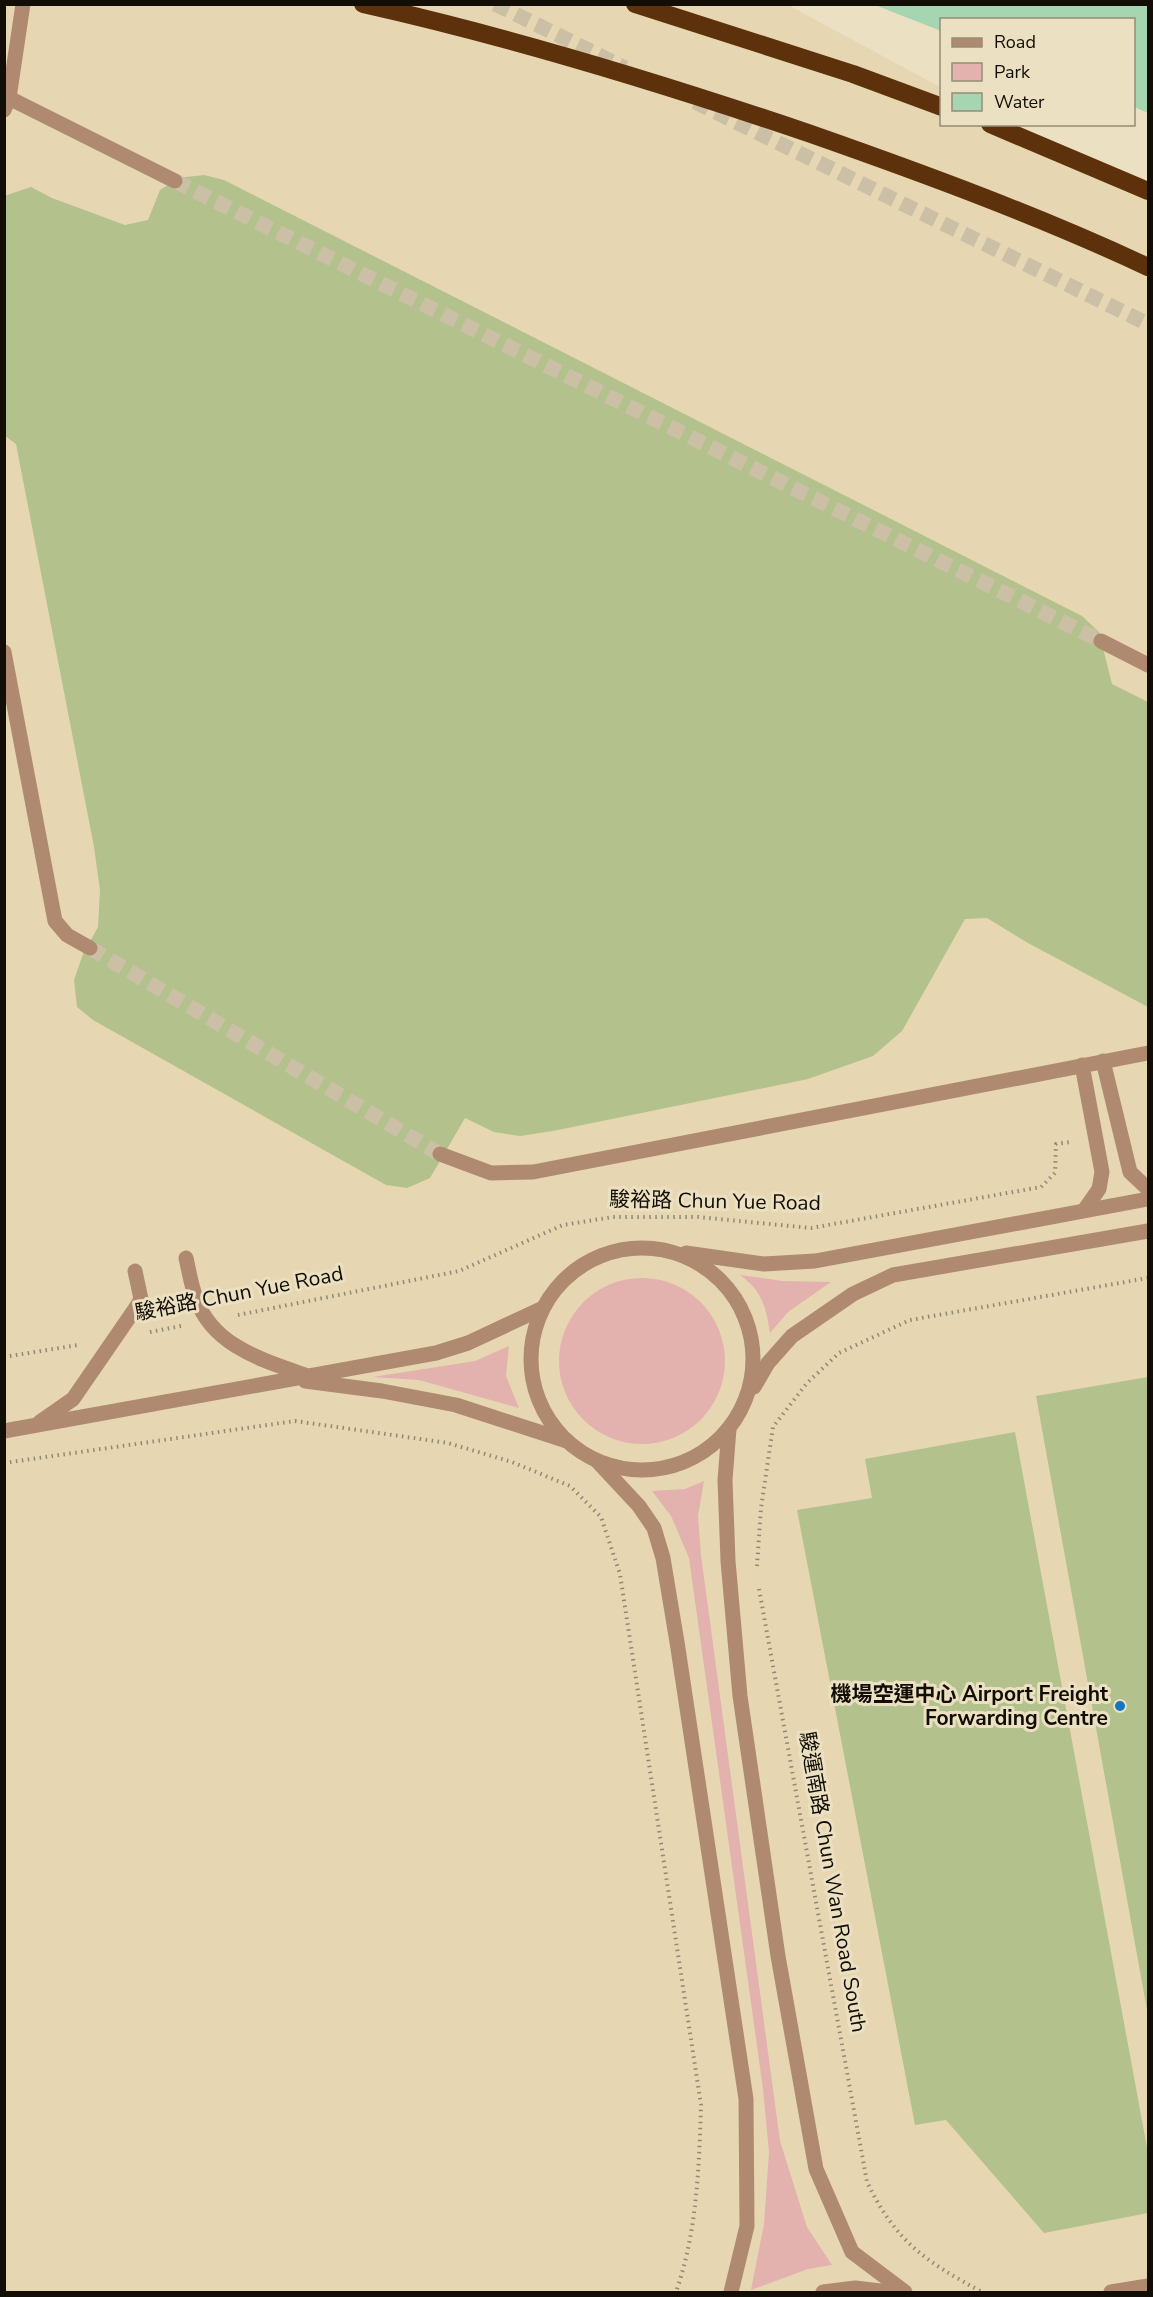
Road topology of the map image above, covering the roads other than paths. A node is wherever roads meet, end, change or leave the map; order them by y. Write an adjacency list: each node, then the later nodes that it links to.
1 (23, 4): 4 (street)
2 (363, 4): 9 (highway)
3 (635, 4): 5 (highway)
4 (7, 104): 7 (street)
5 (940, 106)
6 (995, 126): 8 (highway)
7 (175, 181)
8 (1149, 190)
9 (1149, 267)
10 (1101, 642): 12 (street)
11 (4, 652): 13 (street)
12 (1149, 665)
13 (90, 948)
14 (1149, 1053): 15 (street)
15 (1103, 1061): 16 (street); 18 (street)
16 (1082, 1065): 17 (street); 20 (street)
17 (440, 1154)
18 (1149, 1189)
19 (1149, 1199): 20 (street)
20 (1085, 1209): 22 (street)
21 (1149, 1231): 28 (street)
22 (662, 1250): 25 (street); 28 (street)
23 (186, 1258): 26 (street)
24 (135, 1270): 29 (street)
25 (543, 1308): 26 (street); 32 (street)
26 (307, 1375): 27 (street)
27 (290, 1379): 29 (street); 32 (street)
28 (746, 1400): 30 (street)
29 (36, 1425): 31 (street)
30 (729, 1429): 33 (street); 38 (street)
31 (4, 1431)
32 (567, 1441): 33 (street)
33 (597, 1461): 35 (street)
34 (1149, 2286): 39 (street)
35 (731, 2292)
36 (823, 2292): 37 (street)
37 (889, 2292)
38 (905, 2292)
39 (1111, 2292)

